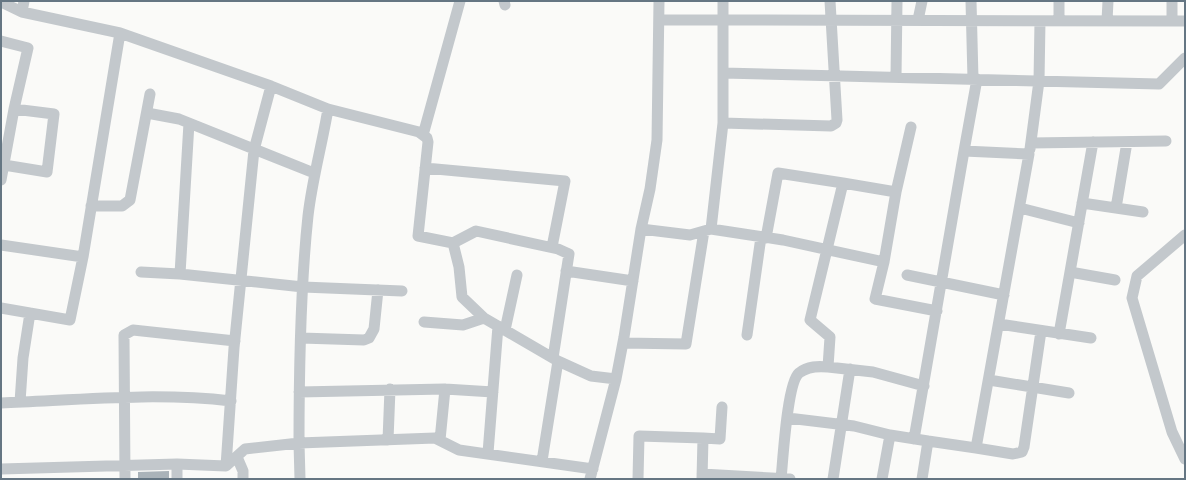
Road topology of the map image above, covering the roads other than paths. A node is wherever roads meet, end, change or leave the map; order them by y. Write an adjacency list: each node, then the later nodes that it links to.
1 (460, 1): 40 (street)
2 (659, 1): 13 (street)
3 (723, 1): 14 (street)
4 (830, 1): 15 (street)
5 (897, 1): 16 (street)
6 (922, 1): 17 (street)
7 (971, 1): 18 (street)
8 (1059, 1): 20 (street)
9 (1108, 1): 21 (street)
10 (1172, 1): 22 (street)
11 (1, 2): 12 (street)
12 (23, 6): 24 (street)
13 (660, 20): 14 (street); 59 (street)
14 (723, 20): 15 (street); 27 (street)
15 (831, 20): 16 (street); 28 (street)
16 (897, 20): 17 (street); 29 (street)
17 (918, 20): 18 (street)
18 (971, 20): 19 (street); 30 (street)
19 (1040, 21): 20 (street); 31 (street)
20 (1059, 21): 21 (street)
21 (1107, 21): 22 (street)
22 (1172, 21): 23 (street)
23 (1185, 21)
24 (120, 34): 32 (street); 54 (street)
25 (1, 41): 34 (street)
26 (1185, 58): 31 (street)
27 (723, 73): 28 (street); 38 (street)
28 (833, 76): 29 (street); 38 (street)
29 (896, 78): 30 (street)
30 (975, 79): 31 (street); 46 (street)
31 (1039, 81): 44 (street)
32 (271, 86): 35 (street); 45 (street)
33 (150, 94): 36 (street)
34 (14, 109): 47 (street); 47 (street)
35 (328, 109): 40 (street); 49 (street)
36 (147, 113): 37 (street); 54 (street)
37 (189, 123): 45 (street); 72 (street)
38 (723, 123): 60 (street)
39 (911, 127): 52 (street)
40 (423, 135): 48 (street)
41 (1166, 141): 43 (street)
42 (1093, 142): 43 (street); 44 (street); 53 (street)
43 (1127, 142): 56 (street)
44 (1030, 148): 46 (street); 55 (street)
45 (254, 150): 49 (street); 75 (street)
46 (964, 151): 78 (street)
47 (4, 165): 50 (street)
48 (425, 168): 63 (street); 65 (street)
49 (314, 173): 79 (street)
50 (1, 180)
51 (843, 183): 52 (street); 62 (street); 66 (street)
52 (896, 192): 68 (street)
53 (1082, 203): 56 (street); 58 (street)
54 (91, 206): 67 (street)
55 (1020, 208): 58 (street); 82 (street)
56 (1116, 208): 57 (street)
57 (1143, 212)
58 (1079, 223): 71 (street)
59 (641, 229): 60 (street); 77 (street)
60 (707, 230): 62 (street); 96 (street)
61 (1185, 235): 126 (street)
62 (763, 237): 66 (street); 92 (street)
63 (453, 243): 65 (street); 86 (street)
64 (1, 245): 67 (street)
65 (552, 248): 69 (street)
66 (826, 250): 68 (street); 98 (street)
67 (83, 257): 85 (street)
68 (884, 262): 84 (street)
69 (566, 271): 77 (street); 97 (street)
70 (142, 272): 72 (street)
71 (1070, 272): 76 (street); 91 (street)
72 (180, 274): 75 (street)
73 (517, 275): 89 (street)
74 (907, 275): 78 (street)
75 (240, 279): 79 (street); 95 (street)
76 (1115, 280)
77 (633, 281): 96 (street)
78 (942, 283): 82 (street); 84 (street)
79 (303, 287): 80 (street); 93 (street)
80 (378, 290): 81 (street); 93 (street)
81 (402, 291)
82 (1004, 296): 88 (street)
83 (1, 308): 85 (street)
84 (937, 312): 102 (street)
85 (30, 313): 111 (street)
86 (484, 318): 87 (street); 89 (street)
87 (424, 322)
88 (999, 324): 90 (street); 101 (street)
89 (502, 328): 97 (street); 107 (street)
90 (1040, 331): 91 (street); 103 (street)
91 (1059, 334): 94 (street)
92 (747, 335)
93 (301, 338): 106 (street)
94 (1091, 338)
95 (235, 341): 109 (street); 110 (street)
96 (623, 344): 100 (street)
97 (556, 359): 100 (street); 127 (street)
98 (828, 367): 99 (street); 114 (street)
99 (850, 369): 102 (street); 115 (street)
100 (616, 379): 132 (street)
101 (989, 380): 103 (street); 123 (street)
102 (924, 386): 118 (street)
103 (1032, 387): 108 (street); 123 (street)
104 (390, 389): 105 (street); 106 (street); 119 (street)
105 (445, 389): 107 (street); 120 (street)
106 (299, 392): 122 (street)
107 (493, 392): 124 (street)
108 (1069, 393)
109 (124, 398): 110 (street); 111 (street); 129 (street)
110 (231, 401): 130 (street)
111 (20, 402): 112 (street)
112 (1, 403)
113 (722, 406): 117 (street)
114 (788, 418): 115 (street); 139 (street)
115 (841, 425): 116 (street); 140 (street)
116 (890, 435): 118 (street); 141 (street)
117 (703, 438): 133 (street); 138 (street)
118 (914, 439): 121 (street)
119 (388, 440): 120 (street); 122 (street)
120 (440, 440): 124 (street)
121 (928, 441): 123 (street); 142 (street)
122 (299, 443): 125 (street); 137 (street)
123 (976, 448)
124 (488, 454): 127 (street)
125 (237, 457): 130 (street); 136 (street)
126 (1185, 459)
127 (542, 461): 132 (street)
128 (177, 464): 129 (street); 130 (street); 135 (street)
129 (125, 465): 131 (street); 134 (street)
130 (226, 466)
131 (1, 469)
132 (592, 474)
133 (702, 477): 139 (street)
134 (125, 479)
135 (177, 479)
136 (243, 479)
137 (300, 479)
138 (638, 479)
139 (784, 479)
140 (833, 479)
141 (882, 479)
142 (922, 479)

